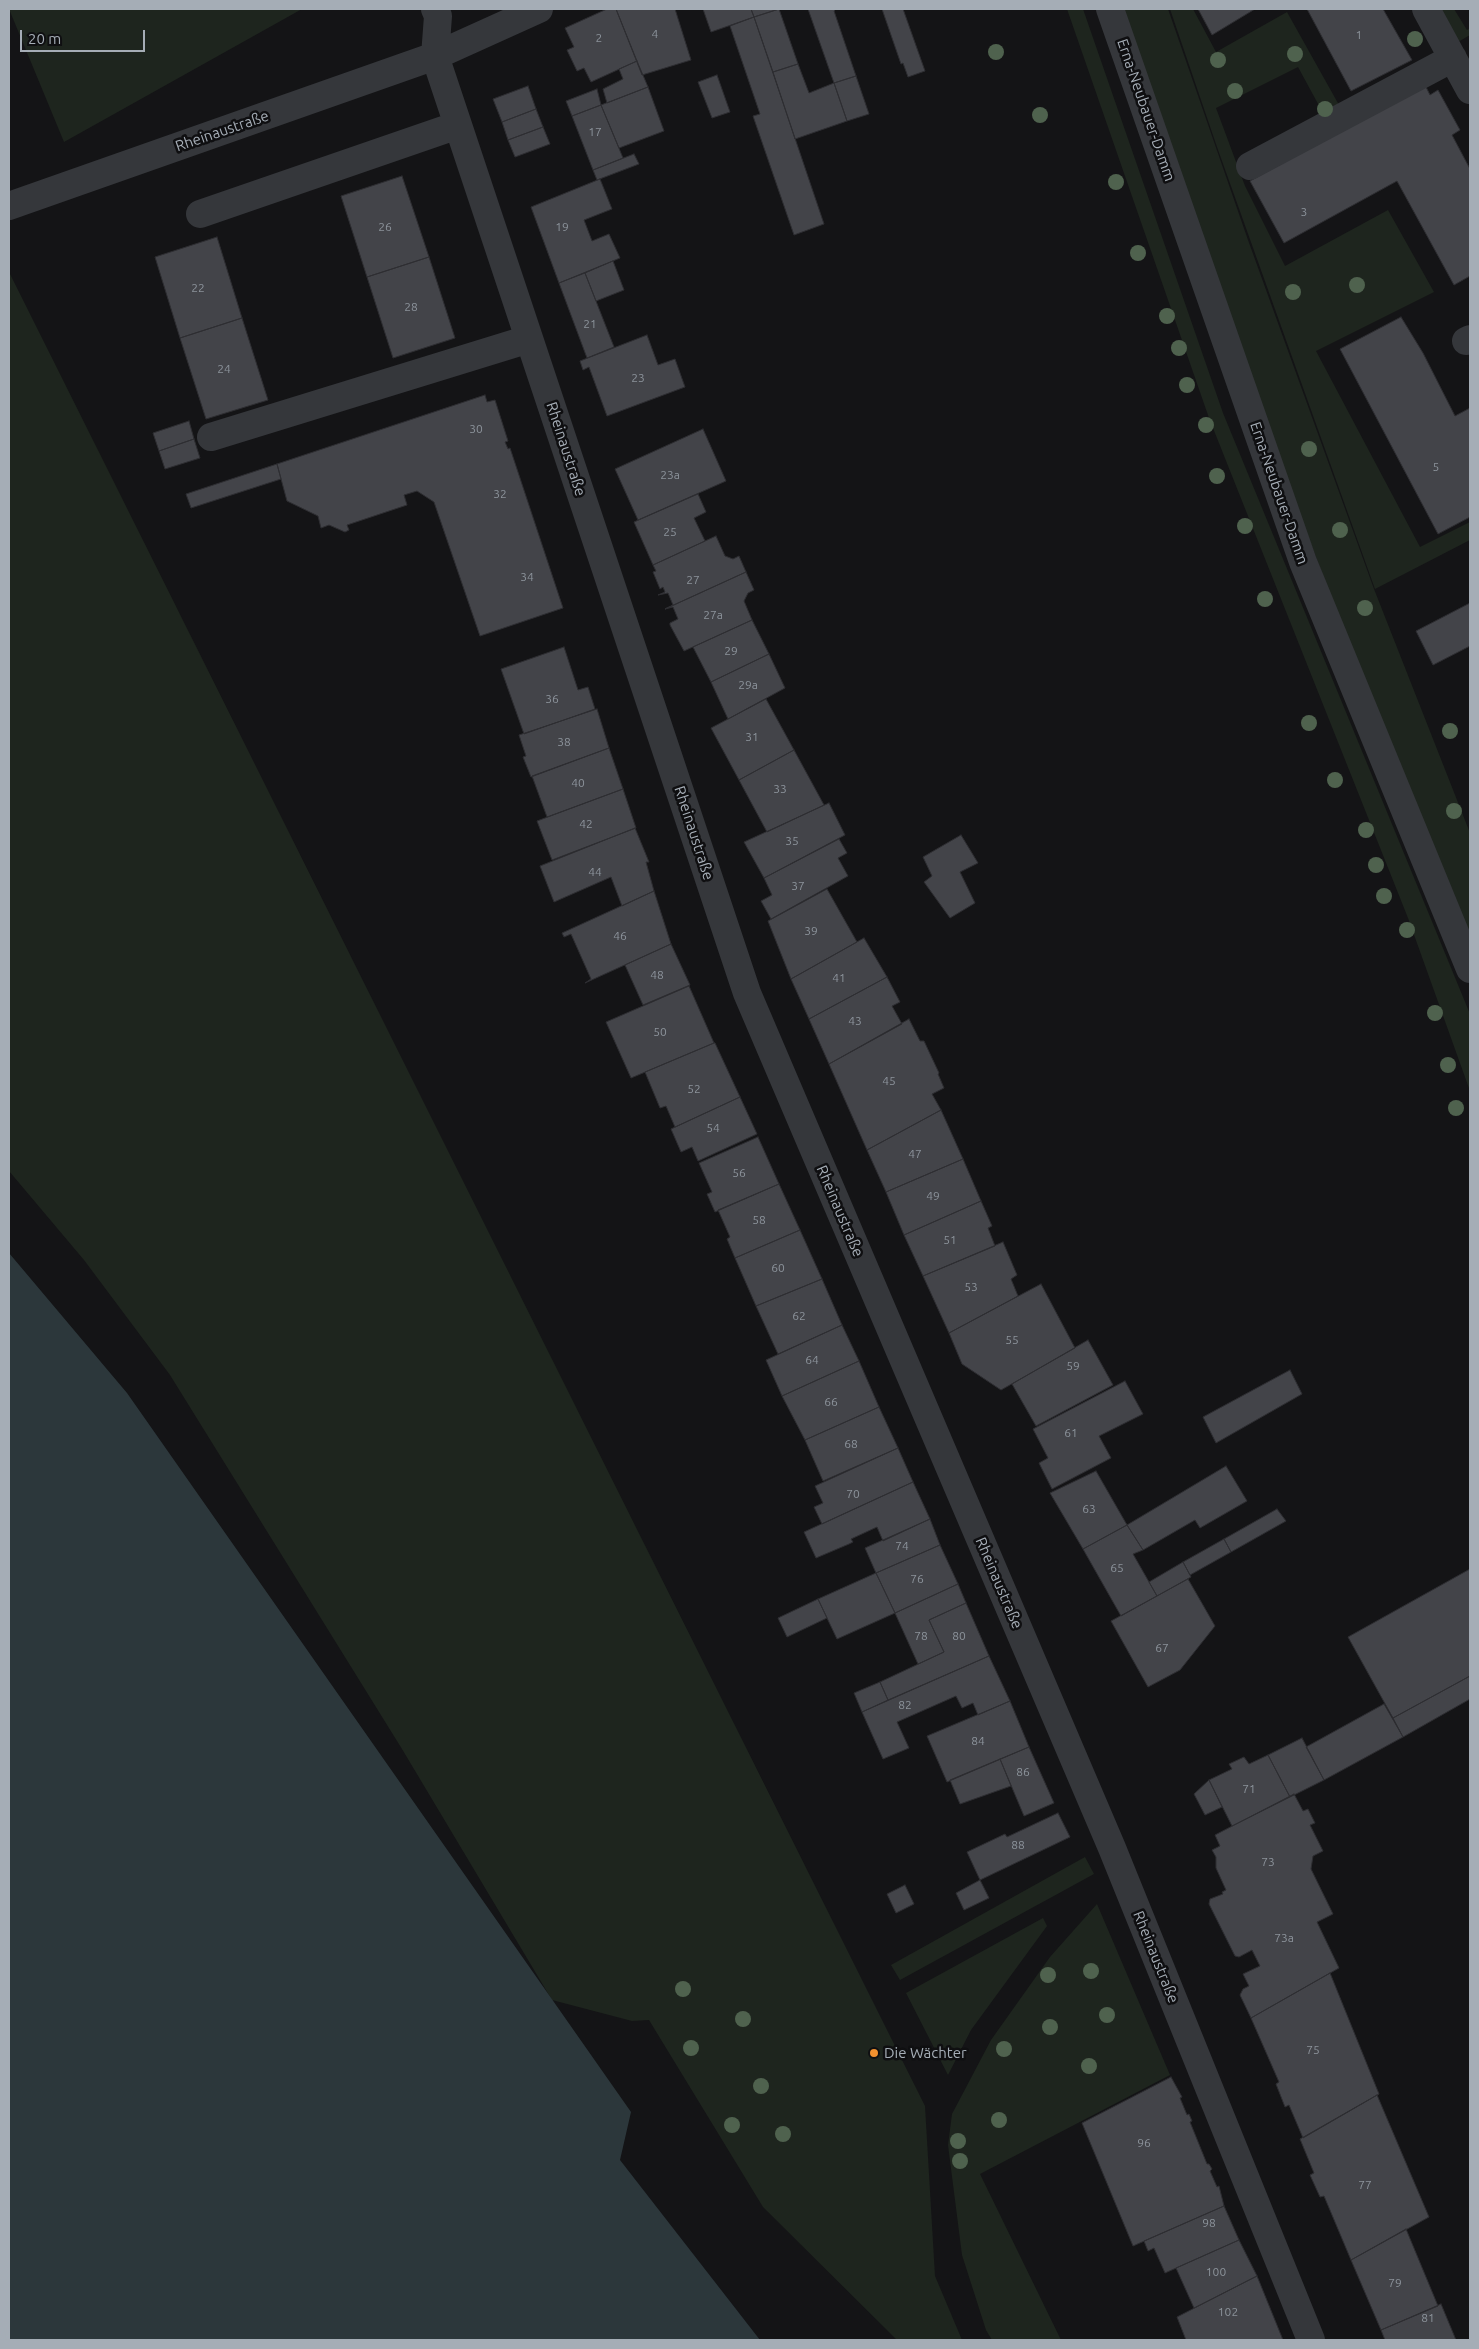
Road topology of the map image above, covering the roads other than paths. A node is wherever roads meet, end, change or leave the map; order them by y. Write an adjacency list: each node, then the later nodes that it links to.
1 (435, 9): 5 (street, Rheinaustraße)
2 (539, 9): 5 (street)
3 (1110, 9): 14 (street, Erna-Neubauer-Damm)
4 (1426, 9): 6 (street)
5 (435, 56): 8 (street, Rheinaustraße); 10 (street, Rheinaustraße)
6 (1453, 58): 7 (street); 9 (street)
7 (1470, 90)
8 (458, 125): 11 (street); 12 (street, Rheinaustraße)
9 (1250, 166)
10 (9, 206)
11 (200, 214)
12 (529, 338): 13 (street); 15 (street, Rheinaustraße)
13 (211, 437)
14 (1470, 968)
15 (1312, 2340)

